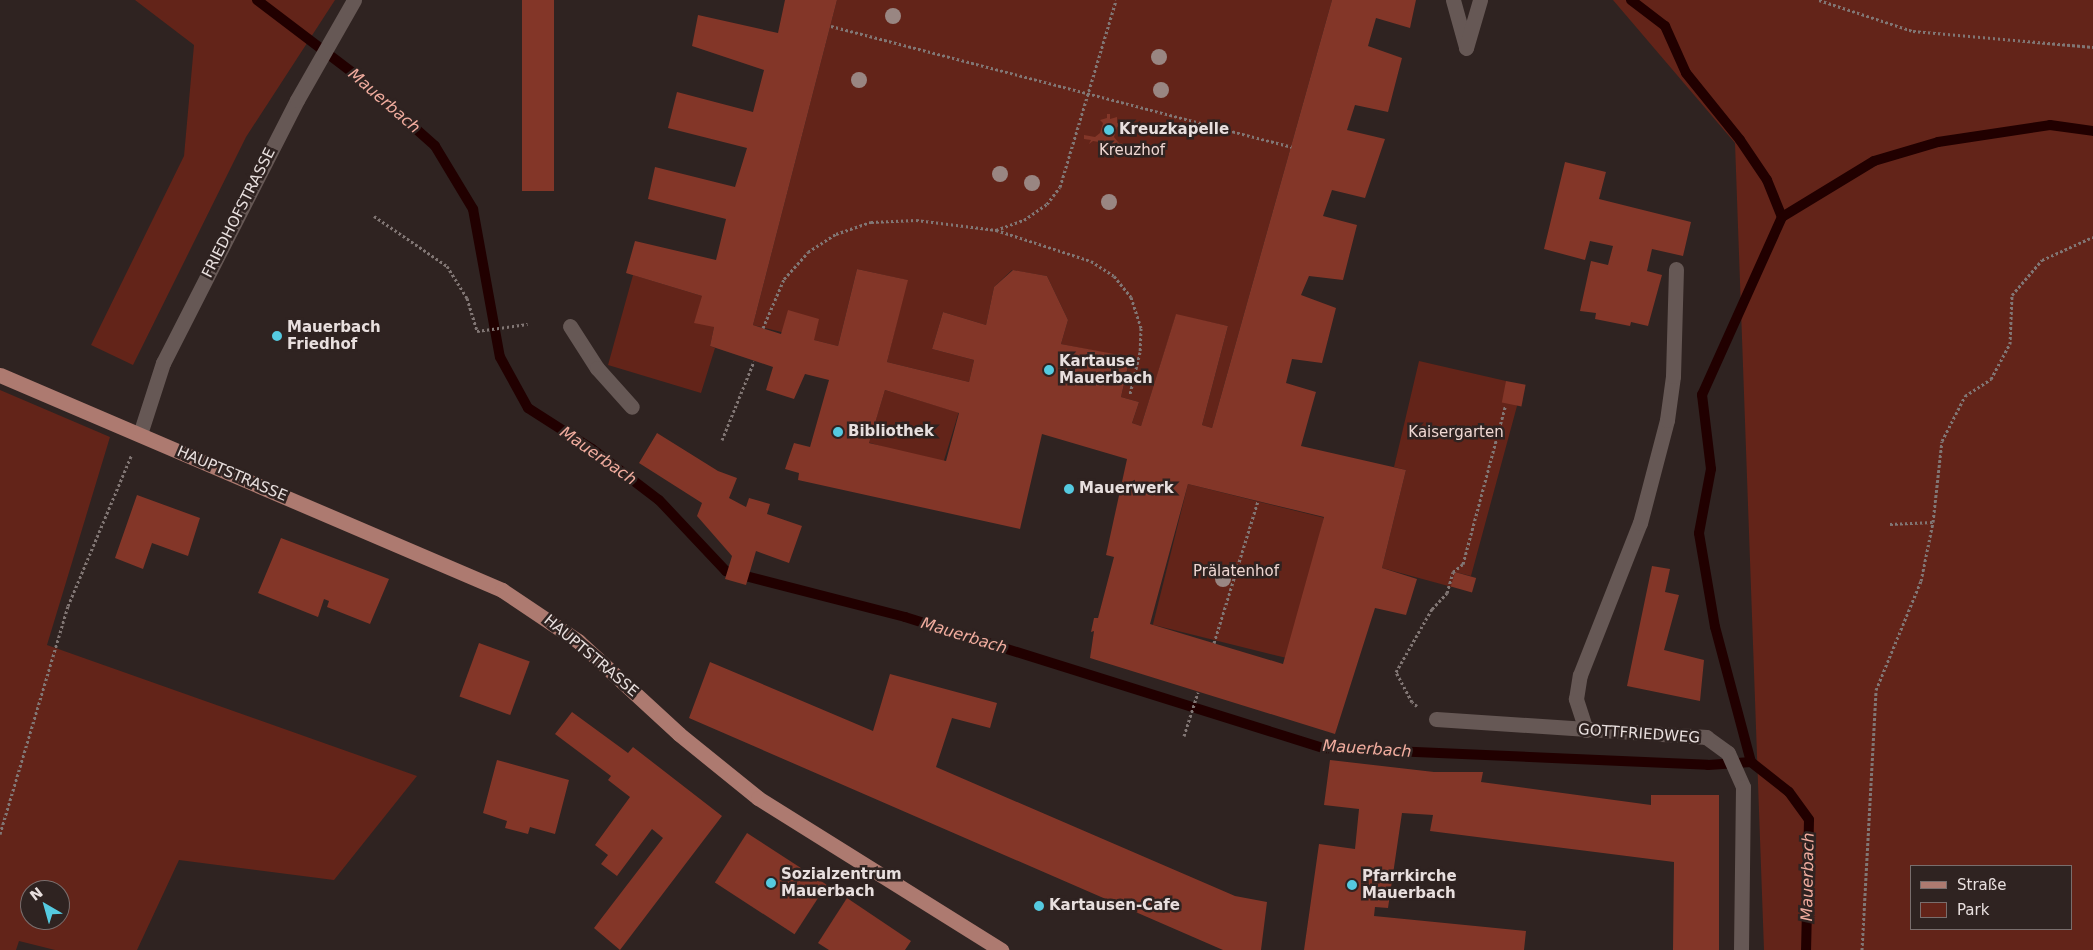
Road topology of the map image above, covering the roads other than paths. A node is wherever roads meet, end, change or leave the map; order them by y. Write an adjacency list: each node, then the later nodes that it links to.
1 (354, 0): 8 (street, FRIEDHOFSTRASSE)
2 (1453, 0): 3 (street)
3 (1480, 0)
4 (1676, 268): 10 (street)
5 (570, 326): 7 (street)
6 (0, 375): 8 (main road, HAUPTSTRASSE)
7 (632, 407)
8 (140, 434): 11 (main road, HAUPTSTRASSE)
9 (1436, 719): 10 (street, GOTTFRIEDWEG)
10 (1586, 730): 12 (street, GOTTFRIEDWEG)
11 (1001, 950)
12 (1741, 950)

